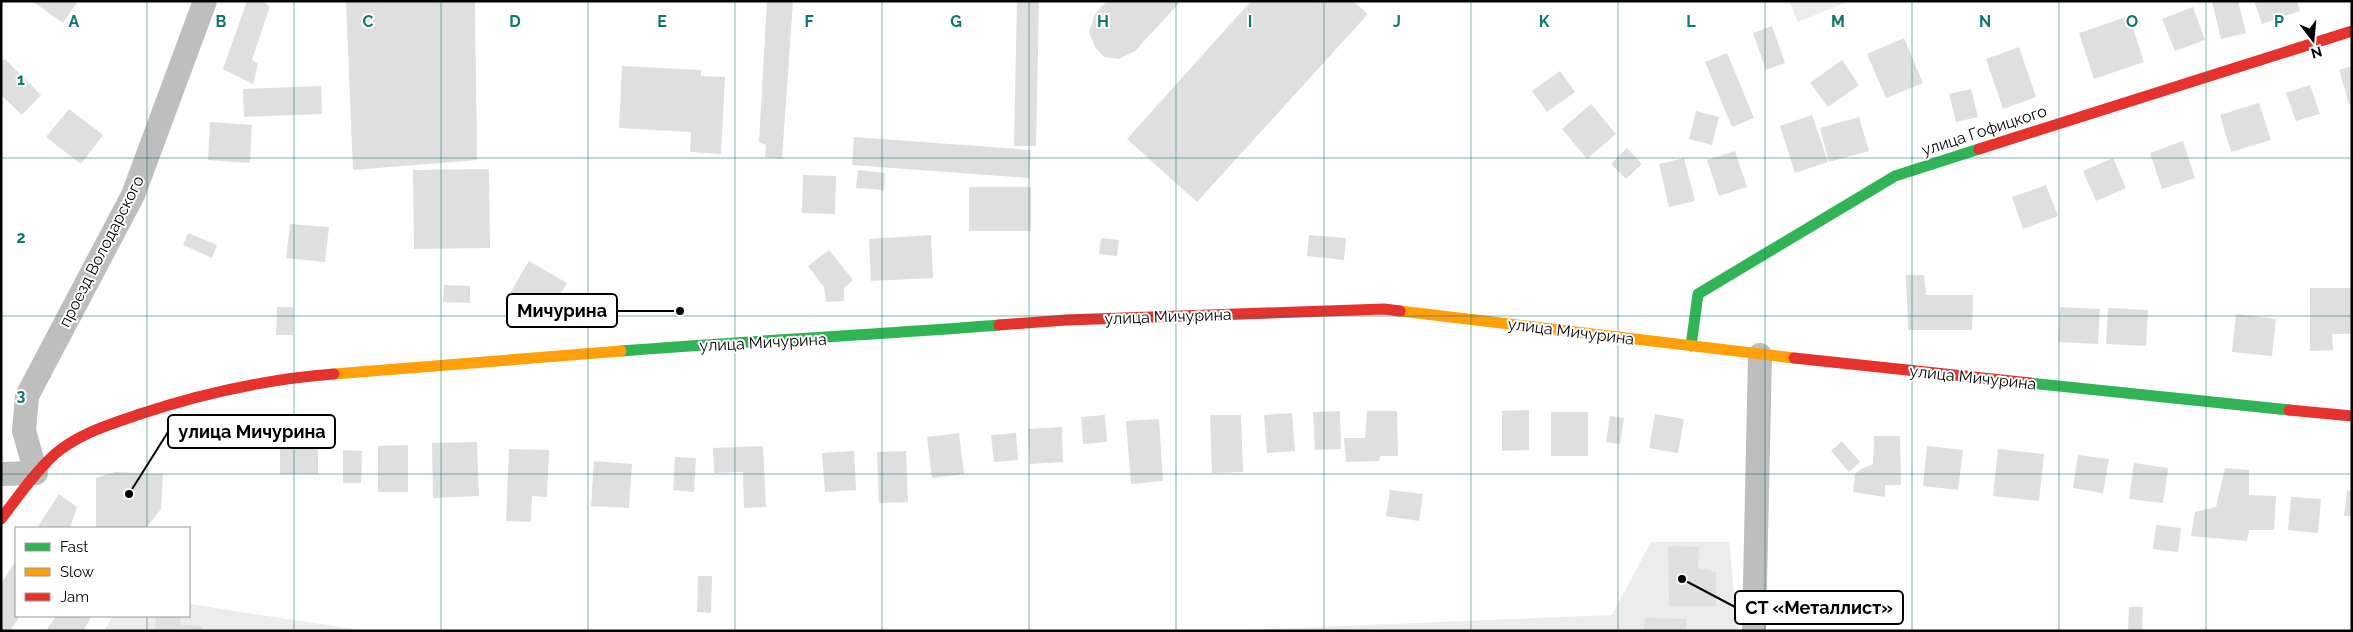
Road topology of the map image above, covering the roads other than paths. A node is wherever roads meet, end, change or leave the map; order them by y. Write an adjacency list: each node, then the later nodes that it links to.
1 (205, 1): 6 (street, проезд Володарского)
2 (2352, 31): 3 (street, улица Гофицкого)
3 (1691, 346): 4 (street, улица Мичурина); 6 (street, улица Мичурина)
4 (1760, 355): 5 (street, улица Мичурина); 9 (street)
5 (2352, 416)
6 (36, 472): 7 (street); 8 (street, улица Мичурина)
7 (1, 474)
8 (1, 519)
9 (1754, 631)

